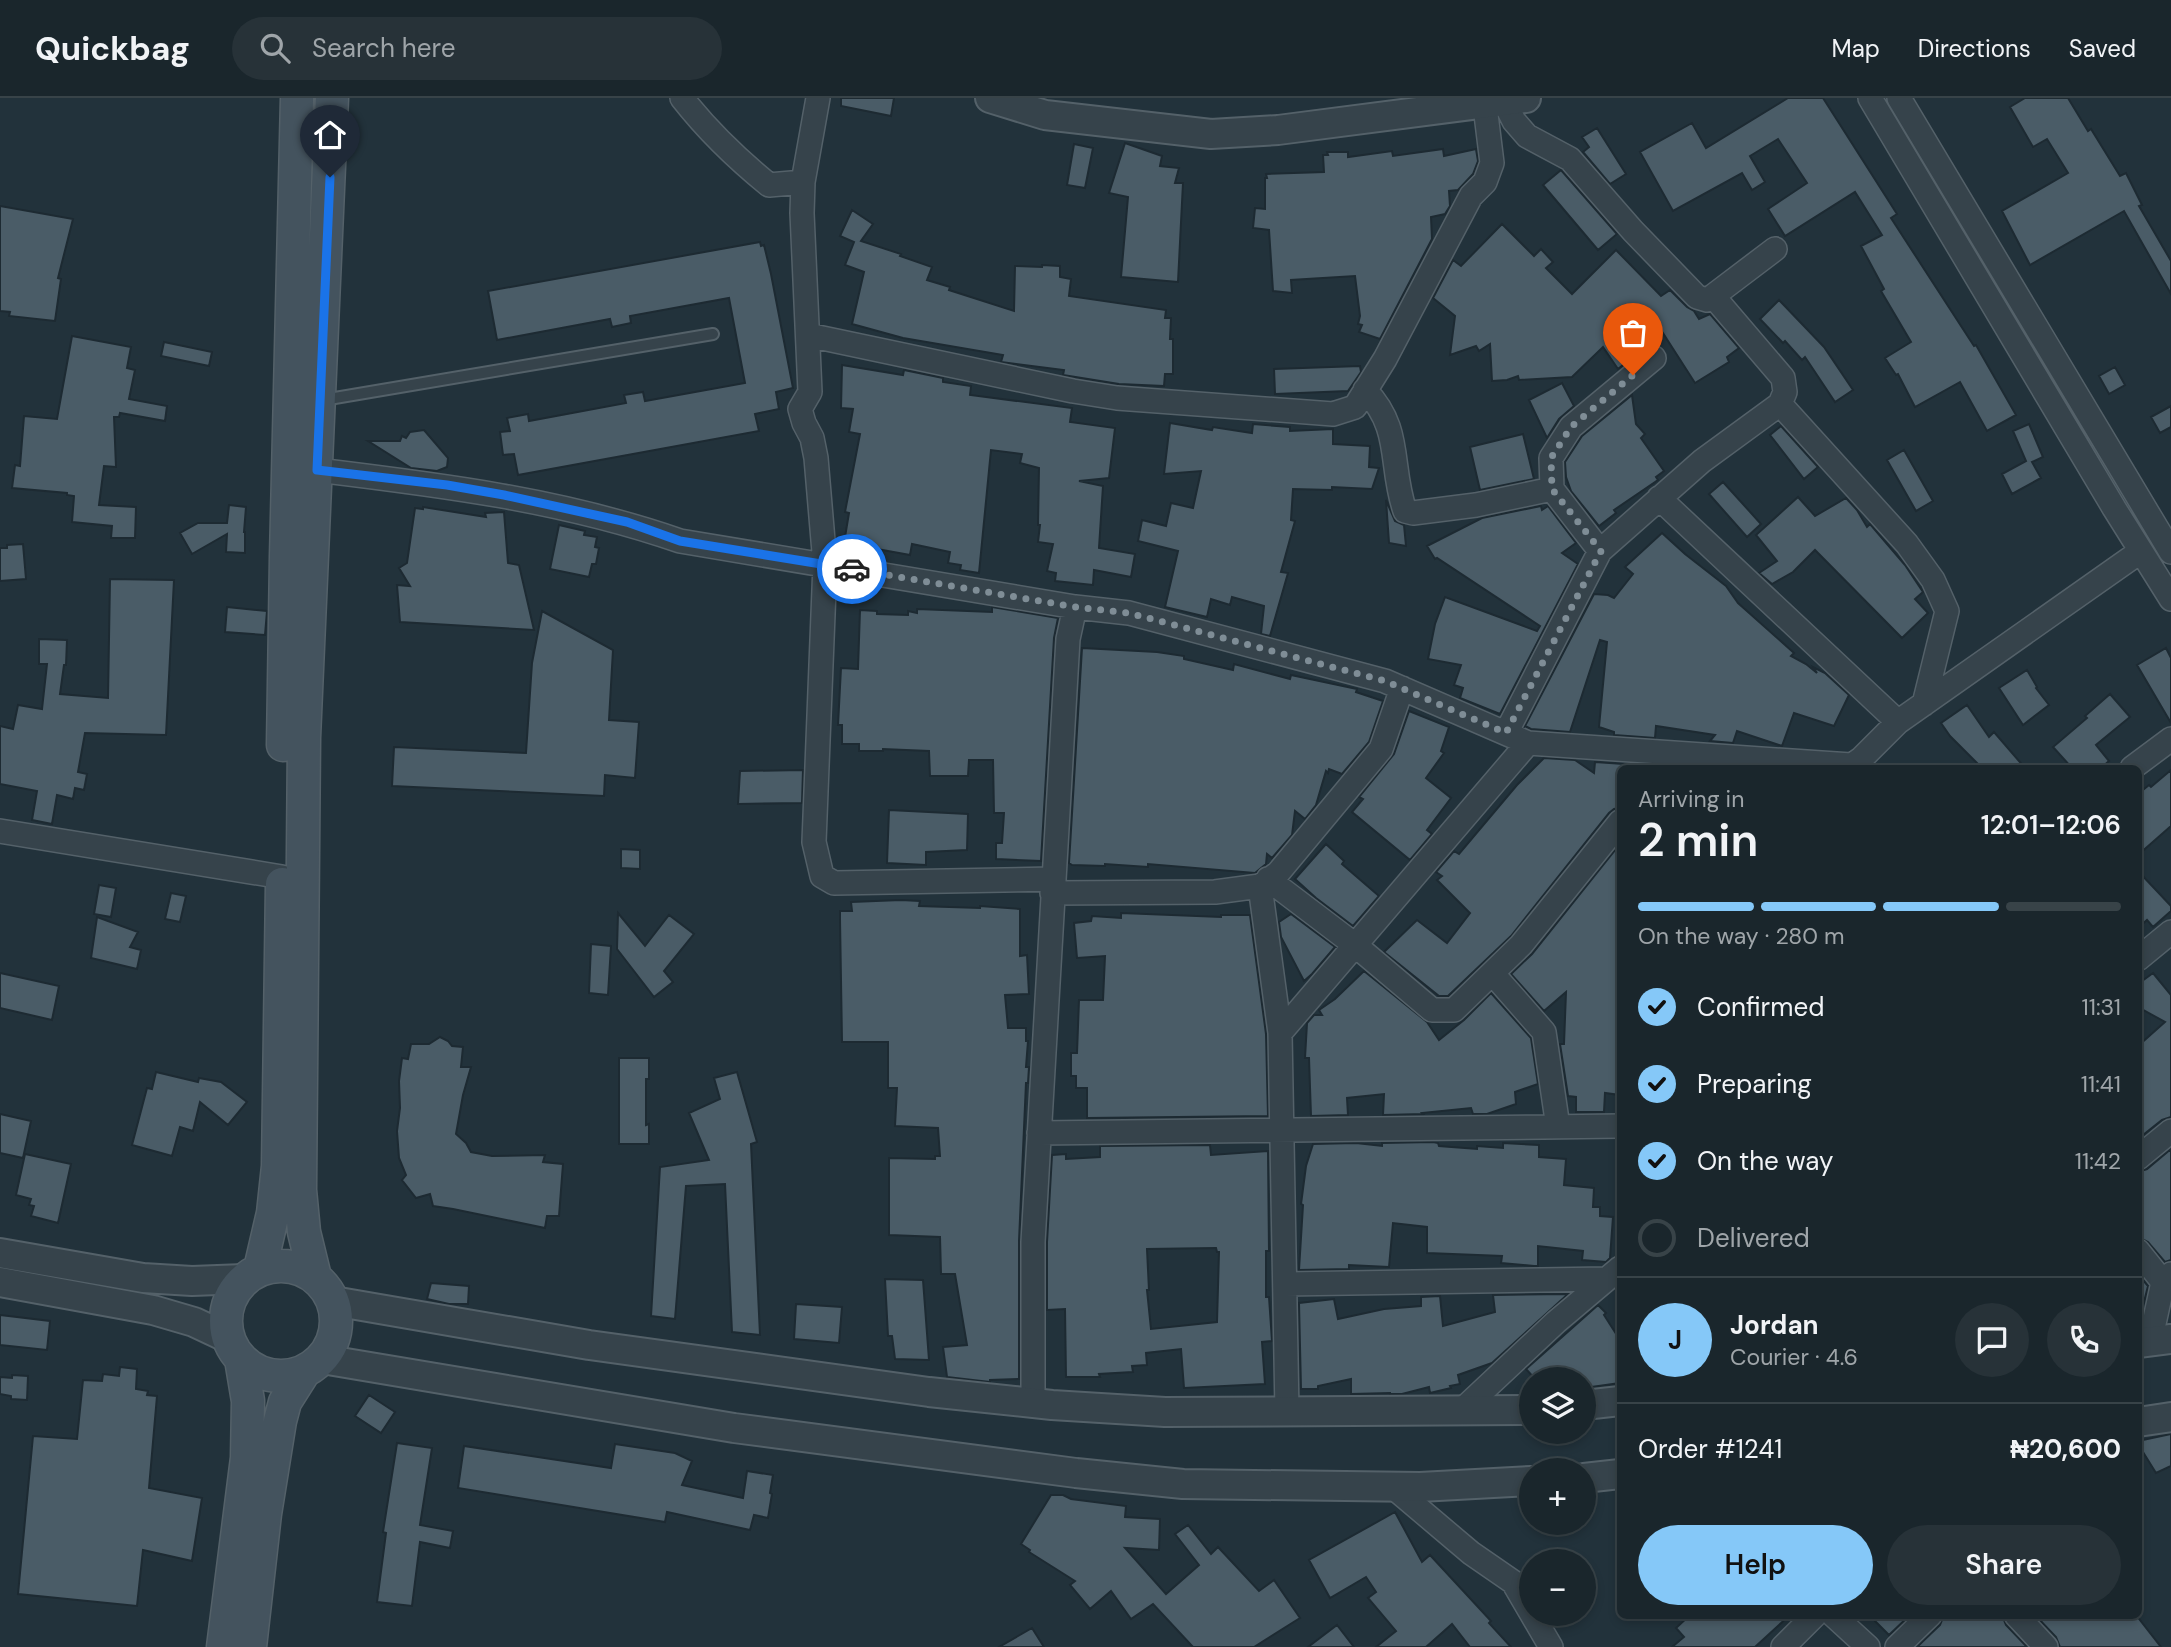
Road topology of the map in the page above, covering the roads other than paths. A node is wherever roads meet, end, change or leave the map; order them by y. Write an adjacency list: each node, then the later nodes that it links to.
1 (682, 98): 9 (street)
2 (818, 98): 9 (street)
3 (990, 98): 6 (street)
4 (1870, 98): 23 (street)
5 (1899, 98): 21 (street)
6 (1500, 100): 11 (street); 15 (street)
7 (297, 108): 38 (main road)
8 (332, 110): 16 (main road)
9 (803, 182): 13 (street)
10 (1775, 249): 11 (street)
11 (1713, 296): 17 (street)
12 (713, 334): 16 (lane)
13 (808, 335): 15 (street); 24 (street)
14 (1654, 358): 19 (street)
15 (1365, 390): 19 (street)
16 (320, 401): 18 (main road)
17 (1780, 404): 20 (street); 28 (street)
18 (317, 470): 24 (street); 59 (main road)
19 (1552, 489): 22 (street)
20 (1659, 498): 22 (street); 29 (street)
21 (2168, 540)
22 (1601, 551): 30 (street)
23 (2141, 551): 25 (street); 28 (street)
24 (825, 564): 26 (street); 40 (street)
25 (2171, 599)
26 (1075, 607): 27 (street); 40 (street)
27 (1402, 688): 30 (street); 39 (street)
28 (1924, 704): 29 (street)
29 (1898, 722): 34 (street)
30 (1506, 733): 32 (street)
31 (2171, 739): 35 (street)
32 (1528, 743): 33 (street); 42 (street)
33 (1670, 760): 34 (street)
34 (1858, 765)
35 (2136, 765)
36 (1617, 826): 44 (street)
37 (0, 831): 38 (street)
38 (282, 877): 54 (main road)
39 (1264, 882): 40 (street); 42 (street); 45 (street)
40 (1053, 886): 50 (street)
41 (2171, 932): 43 (street)
42 (1355, 946): 44 (street); 45 (street)
43 (2142, 956)
44 (1493, 974): 46 (street)
45 (1280, 1033): 48 (street)
46 (1558, 1126): 47 (street); 48 (street)
47 (1617, 1126)
48 (1283, 1130): 50 (street); 58 (street)
49 (2171, 1131): 51 (street)
50 (1039, 1133): 64 (street)
51 (2142, 1155)
52 (0, 1252): 54 (street)
53 (2142, 1255): 56 (street)
54 (252, 1274): 59 (main road); 61 (main road)
55 (1614, 1274): 58 (street); 68 (street)
56 (2167, 1278): 60 (street)
57 (0, 1282): 61 (street)
58 (1285, 1284): 67 (street)
59 (324, 1289): 62 (main road); 64 (street)
60 (2153, 1342)
61 (234, 1348): 62 (main road); 79 (main road)
62 (313, 1366): 74 (street); 80 (main road)
63 (1617, 1401): 65 (street)
64 (1033, 1402): 67 (street)
65 (1596, 1404)
66 (1519, 1410): 68 (street)
67 (1287, 1412): 68 (street)
68 (1460, 1412)
69 (2171, 1417): 70 (street)
70 (2142, 1421)
71 (1617, 1475): 72 (street)
72 (1596, 1477)
73 (1519, 1482): 74 (street)
74 (1393, 1487): 81 (street)
75 (1811, 1619): 82 (street)
76 (1837, 1619): 83 (street)
77 (1926, 1619): 84 (street)
78 (2021, 1619): 85 (street)
79 (223, 1647)
80 (250, 1647)
81 (1551, 1647)
82 (1783, 1647)
83 (1868, 1647)
84 (1898, 1647)
85 (2046, 1647)

